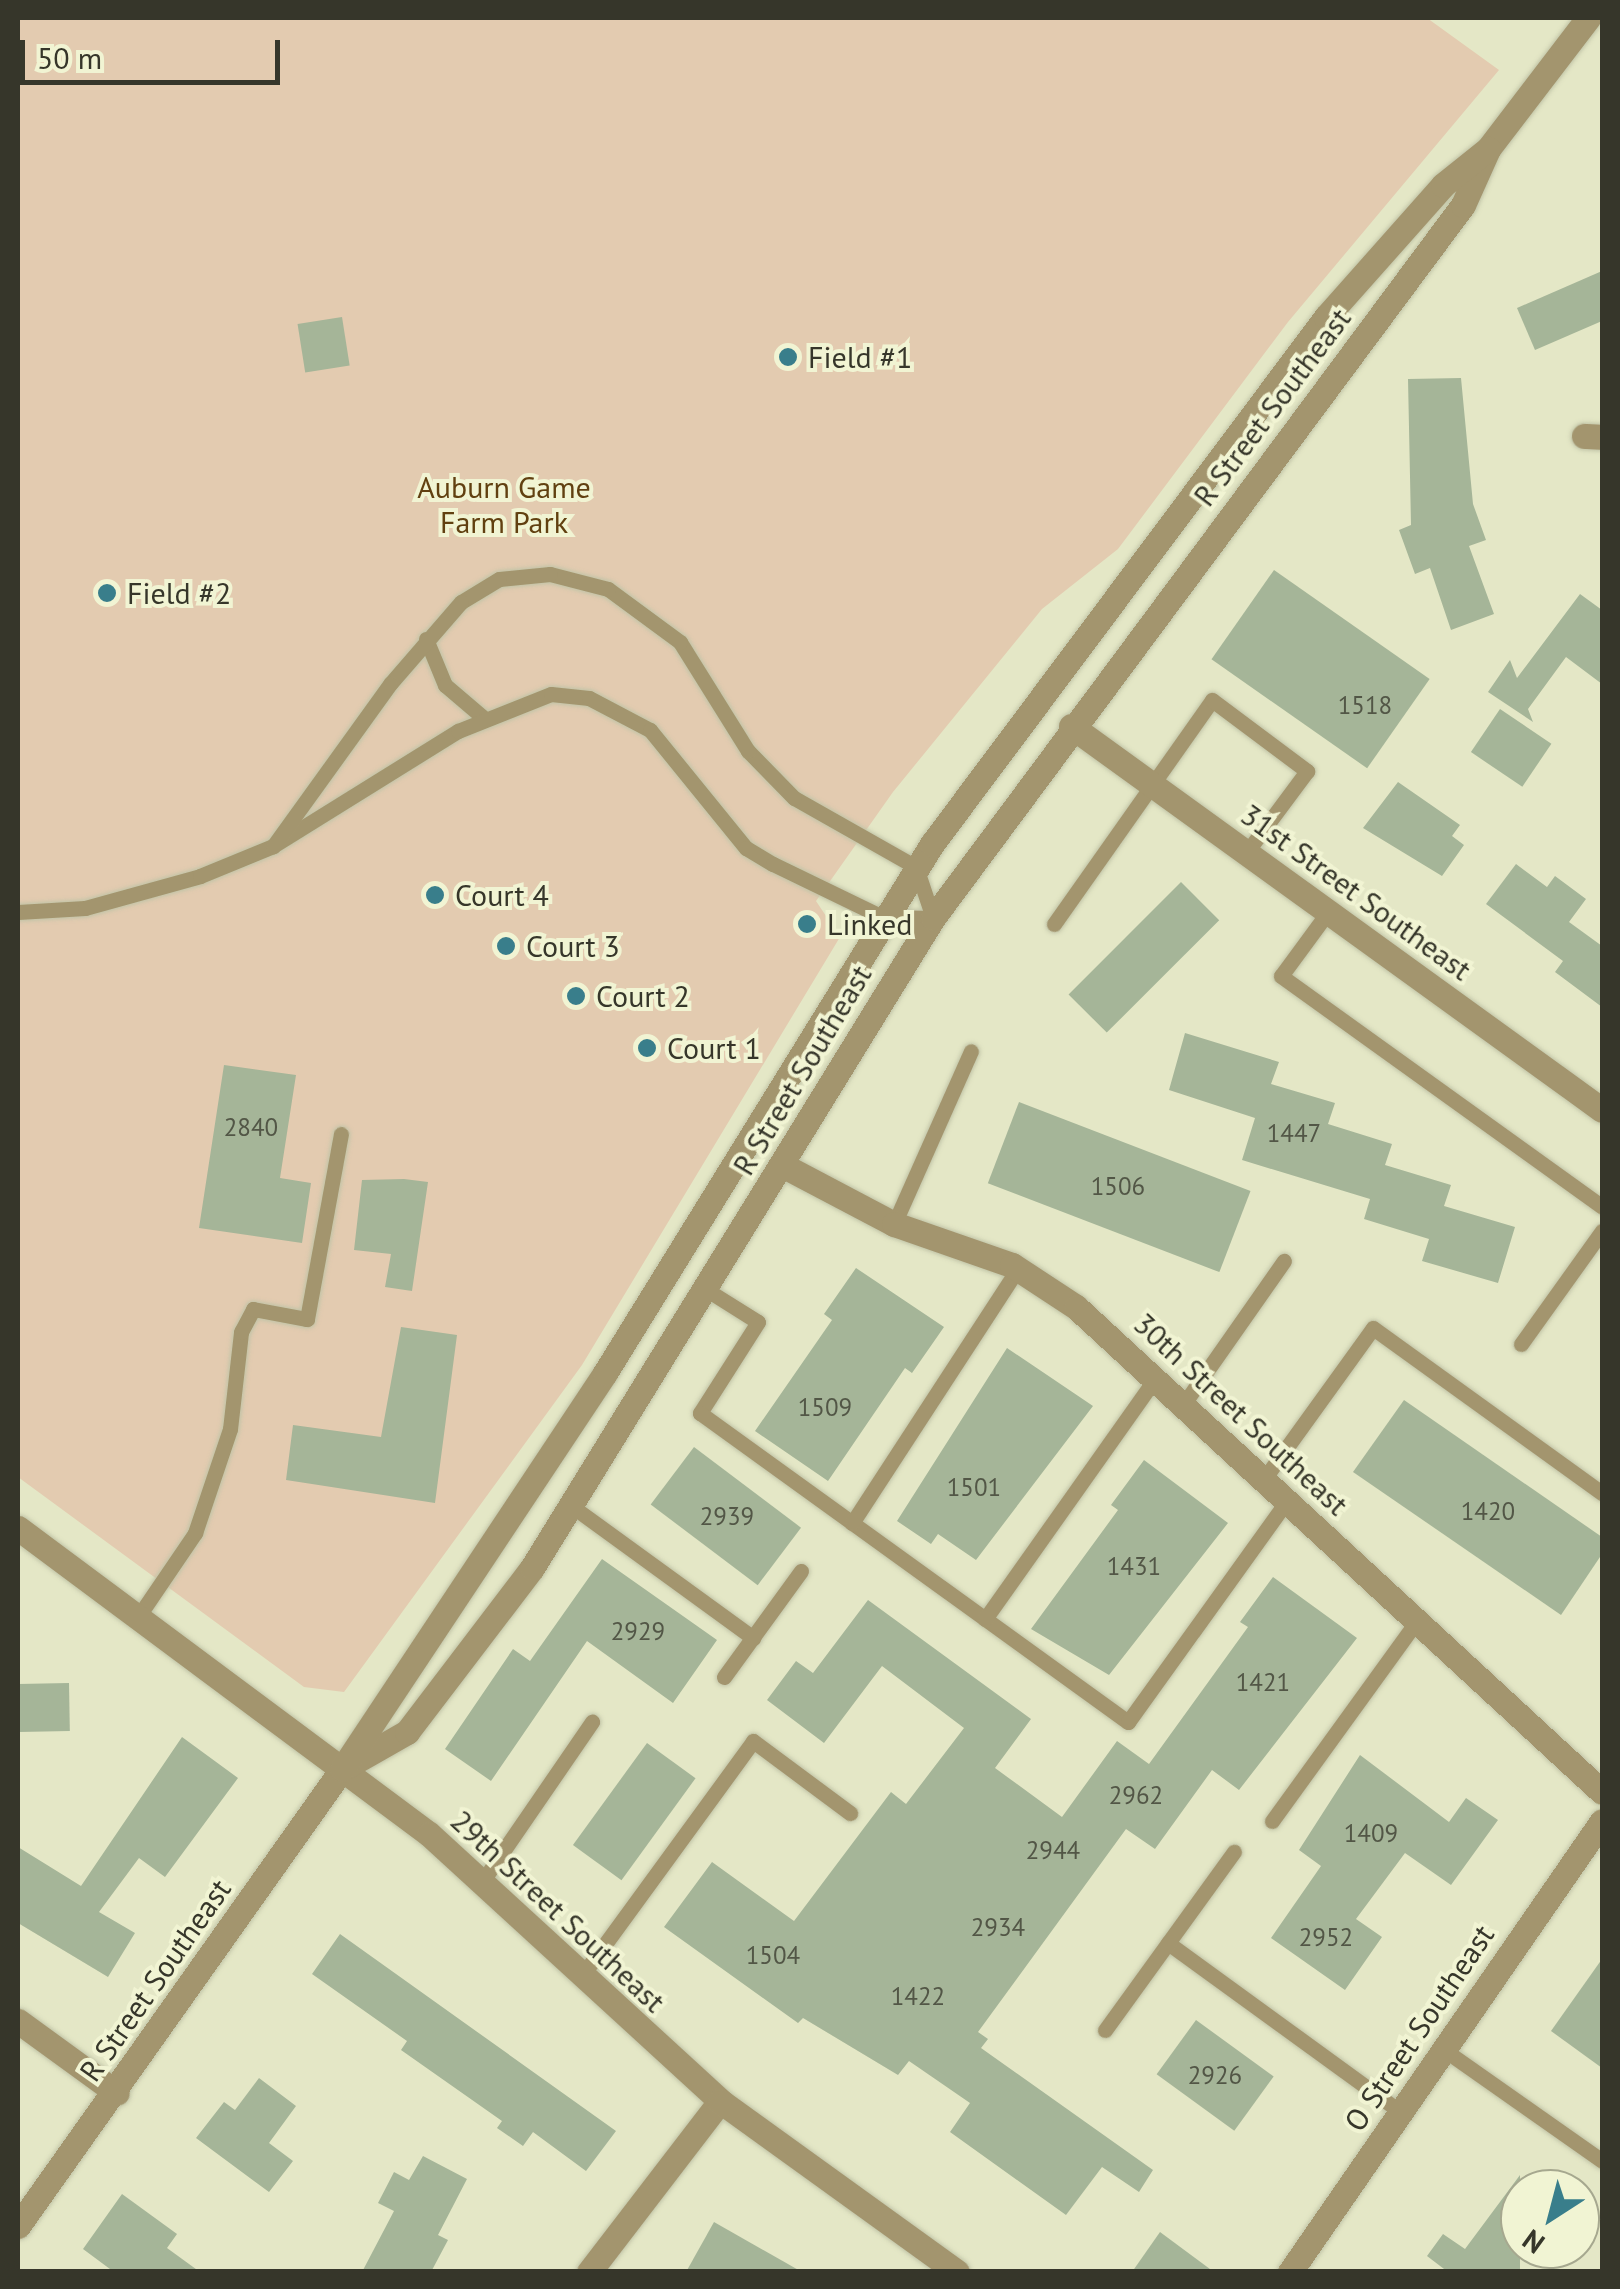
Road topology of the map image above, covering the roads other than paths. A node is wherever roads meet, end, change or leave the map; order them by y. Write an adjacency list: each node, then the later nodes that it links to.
1 (1588, 18): 2 (street, R Street Southeast)
2 (1488, 149): 5 (street, R Street Southeast); 9 (street, R Street Southeast)
3 (426, 639): 4 (lane); 7 (lane); 9 (lane)
4 (485, 718): 7 (lane); 12 (lane)
5 (1072, 726): 6 (street, 31st Street Southeast); 13 (street, R Street Southeast)
6 (1151, 785): 8 (street, 31st Street Southeast); 8 (lane); 14 (lane)
7 (273, 846): 10 (lane)
8 (1246, 853): 11 (street, 31st Street Southeast)
9 (916, 867): 12 (street, R Street Southeast); 13 (lane)
10 (18, 912)
11 (1328, 912): 16 (street, 31st Street Southeast); 19 (lane)
12 (882, 917): 13 (lane); 41 (street, R Street Southeast)
13 (933, 918): 18 (street, R Street Southeast)
14 (1054, 924)
15 (971, 1052): 20 (lane)
16 (1602, 1110)
17 (341, 1134): 35 (lane)
18 (782, 1165): 20 (street, 30th Street Southeast); 24 (street, R Street Southeast)
19 (1602, 1207)
20 (894, 1224): 23 (street, 30th Street Southeast)
21 (1602, 1231): 25 (lane)
22 (1284, 1260): 27 (lane)
23 (1018, 1268): 26 (street, 30th Street Southeast); 32 (lane)
24 (707, 1290): 31 (street, R Street Southeast); 32 (lane)
25 (1521, 1344)
26 (1155, 1378): 27 (street, 30th Street Southeast); 36 (lane)
27 (1184, 1405): 28 (street, 30th Street Southeast)
28 (1264, 1479): 29 (lane); 30 (street, 30th Street Southeast)
29 (1602, 1493)
30 (1286, 1500): 36 (lane); 37 (street, 30th Street Southeast)
31 (573, 1507): 38 (lane); 41 (street, R Street Southeast)
32 (852, 1523): 36 (lane)
33 (18, 1528): 35 (street, 29th Street Southeast)
34 (801, 1571): 38 (lane)
35 (138, 1617): 41 (street, 29th Street Southeast)
36 (985, 1619)
37 (1418, 1622): 42 (street, 30th Street Southeast); 44 (lane)
38 (753, 1638): 39 (lane)
39 (724, 1677)
40 (592, 1722): 47 (lane)
41 (342, 1768): 47 (street, 29th Street Southeast); 53 (street, R Street Southeast)
42 (1602, 1792)
43 (850, 1813): 49 (lane)
44 (1272, 1821)
45 (1602, 1822): 52 (street, O Street Southeast)
46 (1234, 1852): 48 (lane)
47 (484, 1879): 49 (street, 29th Street Southeast)
48 (1168, 1943): 51 (lane); 55 (lane)
49 (582, 1977): 54 (street, 29th Street Southeast)
50 (18, 2021): 53 (street)
51 (1105, 2030)
52 (1440, 2047): 55 (street, O Street Southeast); 56 (lane)
53 (117, 2093): 57 (street, R Street Southeast)
54 (720, 2100): 58 (street); 59 (street, 29th Street Southeast)
55 (1400, 2111): 60 (street, O Street Southeast)
56 (1602, 2161)
57 (18, 2226)
58 (589, 2272)
59 (957, 2272)
60 (1290, 2272)

